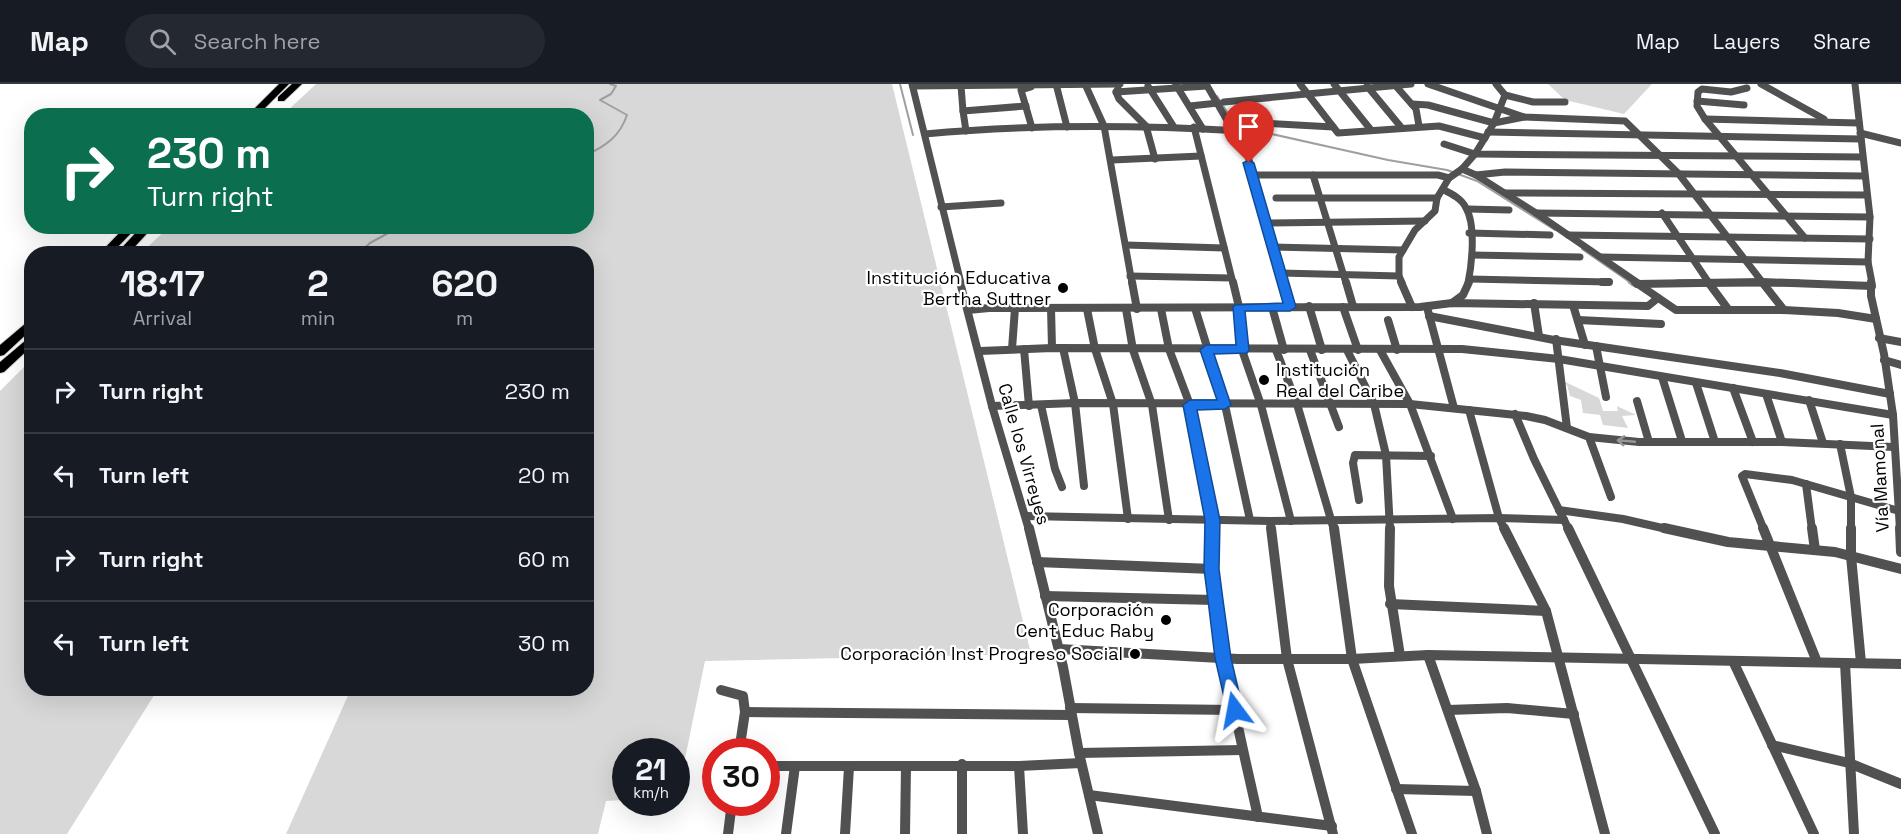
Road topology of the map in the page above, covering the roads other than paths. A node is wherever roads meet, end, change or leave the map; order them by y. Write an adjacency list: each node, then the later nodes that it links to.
1 (284, 84): 37 (highway)
2 (297, 84): 38 (highway)
3 (1050, 84): 4 (street); 17 (street)
4 (1056, 84): 5 (street); 50 (street)
5 (1085, 84): 6 (street); 47 (street)
6 (1120, 84): 27 (street)
7 (1300, 84): 28 (street)
8 (1334, 84): 26 (street)
9 (1411, 84): 19 (street)
10 (1428, 84): 39 (street)
11 (1496, 84): 29 (street)
12 (1761, 84): 43 (street)
13 (1855, 84): 46 (street, Vía Mamonal)
14 (912, 85): 15 (street); 60 (street, Calle los Virreyes)
15 (949, 85): 20 (street)
16 (982, 85): 20 (street); 21 (street)
17 (1036, 85): 21 (street)
18 (1207, 85): 22 (street); 31 (street)
19 (1394, 85): 23 (street); 33 (street)
20 (961, 86): 40 (street)
21 (1018, 86): 35 (street)
22 (1176, 86): 24 (street); 36 (street)
23 (1368, 86): 26 (street); 54 (street)
24 (1149, 87): 27 (street); 51 (street)
25 (1747, 88): 30 (street)
26 (1340, 91): 28 (street); 58 (street)
27 (1116, 92): 48 (street)
28 (1307, 94): 31 (street); 53 (street)
29 (1506, 95): 32 (street); 39 (street)
30 (1697, 101): 34 (street); 42 (street)
31 (1221, 102): 36 (street); 57 (street)
32 (1565, 102)
33 (1412, 104): 45 (street); 49 (street)
34 (1744, 105)
35 (1026, 106): 40 (street); 55 (street)
36 (1190, 106): 56 (street)
37 (259, 108)
38 (272, 108)
39 (1500, 109): 41 (street); 45 (street)
40 (963, 111): 59 (street)
41 (1524, 117): 45 (street); 62 (street)
42 (1705, 119): 43 (street); 64 (street)
43 (1826, 120): 46 (street)
44 (1261, 123): 53 (street)
45 (1494, 123): 61 (street)
46 (1859, 123): 63 (street, Vía Mamonal)
47 (1104, 126): 48 (street); 50 (street); 73 (street)
48 (1146, 126): 51 (street); 72 (street)
49 (1419, 126): 54 (street); 61 (street)
50 (1067, 127): 55 (street)
51 (1174, 127): 52 (street)
52 (1194, 127): 56 (street); 70 (street)
53 (1333, 127): 58 (street)
54 (1401, 127): 58 (street)
55 (1032, 128): 59 (street)
56 (1203, 129): 57 (street)
57 (1232, 129): 76 (street)
58 (1371, 130)
59 (966, 131): 60 (street)
60 (925, 134): 90 (street, Calle los Virreyes)
61 (1486, 135): 62 (street); 67 (street)
62 (1641, 136): 64 (street); 68 (street)
63 (1861, 136): 64 (street); 65 (street); 71 (street, Vía Mamonal)
64 (1721, 137): 69 (street)
65 (1901, 143)
66 (1444, 144): 67 (street)
67 (1475, 154): 68 (street); 74 (street)
68 (1661, 155): 69 (street); 75 (street)
69 (1736, 155): 71 (street); 79 (street)
70 (1201, 156): 72 (street); 115 (street)
71 (1862, 157): 80 (street, Vía Mamonal)
72 (1155, 159): 73 (street)
73 (1112, 160): 110 (street)
74 (1456, 173): 77 (street); 78 (street); 81 (street)
75 (1678, 173): 78 (street); 79 (street); 83 (street)
76 (1252, 175): 77 (street); 99 (street)
77 (1313, 175): 86 (street)
78 (1476, 175): 82 (street)
79 (1750, 175): 80 (street); 84 (street)
80 (1865, 176): 85 (street, Vía Mamonal)
81 (1444, 190): 88 (street); 91 (street)
82 (1505, 193): 83 (street); 93 (street)
83 (1693, 193): 84 (street); 95 (street)
84 (1767, 194): 85 (street); 96 (street)
85 (1866, 195): 97 (street, Vía Mamonal)
86 (1319, 197): 87 (street); 88 (street); 100 (street)
87 (1276, 198)
88 (1437, 198): 98 (street)
89 (1001, 203): 90 (street)
90 (941, 207): 154 (street, Calle los Virreyes)
91 (1468, 209): 92 (street); 101 (street)
92 (1509, 210)
93 (1536, 213): 94 (street); 105 (street)
94 (1662, 213): 95 (street); 106 (street)
95 (1710, 214): 96 (street); 107 (street)
96 (1785, 215): 97 (street); 108 (street)
97 (1870, 217): 109 (street, Vía Mamonal)
98 (1425, 221): 100 (street); 116 (street)
99 (1265, 223): 100 (street); 114 (street)
100 (1327, 223): 113 (street)
101 (1469, 233): 104 (street); 117 (street)
102 (125, 234): 111 (highway)
103 (141, 234): 112 (highway)
104 (1550, 235)
105 (1568, 235): 106 (street); 119 (street)
106 (1675, 235): 107 (street); 120 (street)
107 (1727, 236): 108 (street); 121 (street)
108 (1804, 238): 109 (street)
109 (1870, 239): 122 (street, Vía Mamonal)
110 (1125, 245): 115 (street); 125 (street)
111 (112, 246)
112 (129, 246)
113 (1333, 246): 114 (street); 116 (street); 124 (street)
114 (1272, 247): 123 (street)
115 (1224, 248): 127 (street)
116 (1402, 250): 126 (street)
117 (1472, 255): 118 (street); 128 (street)
118 (1580, 257)
119 (1600, 257): 120 (street); 132 (street)
120 (1690, 258): 121 (street); 130 (street)
121 (1744, 260): 122 (street); 131 (street)
122 (1868, 262): 133 (street, Vía Mamonal)
123 (1281, 273): 124 (street); 143 (street)
124 (1341, 274): 126 (street); 139 (street)
125 (1130, 276): 127 (street); 151 (street)
126 (1399, 276): 145 (street)
127 (1231, 278): 141 (street)
128 (1470, 279): 129 (street); 135 (street)
129 (1609, 282)
130 (1709, 282): 131 (street); 132 (street); 153 (street)
131 (1762, 282): 133 (street); 155 (street)
132 (1637, 284): 134 (street)
133 (1872, 286): 157 (street, Vía Mamonal)
134 (1658, 298): 137 (street); 153 (street)
135 (1452, 303): 136 (street); 140 (street)
136 (1534, 303): 137 (street); 162 (street)
137 (1573, 304): 159 (street)
138 (1309, 306): 143 (street); 144 (street); 180 (street)
139 (1353, 306): 144 (street); 145 (street)
140 (1427, 306): 145 (street); 156 (street)
141 (1239, 307): 142 (street); 148 (street); 177 (street)
142 (1272, 307): 143 (street); 178 (street)
143 (1290, 307)
144 (1342, 307): 181 (street)
145 (1412, 307)
146 (1015, 308): 147 (street); 154 (street); 173 (street)
147 (1051, 308): 149 (street); 169 (street)
148 (1195, 308): 152 (street); 176 (street)
149 (1087, 309): 150 (street); 172 (street)
150 (1126, 309): 151 (street); 174 (street)
151 (1137, 309): 152 (street)
152 (1161, 309): 175 (street)
153 (1728, 309): 155 (street)
154 (968, 310): 185 (street, Calle los Virreyes)
155 (1784, 310): 157 (street)
156 (1429, 316): 162 (street); 184 (street)
157 (1876, 319): 163 (street, Vía Mamonal)
158 (1388, 320): 183 (street)
159 (1578, 320): 160 (street); 166 (street)
160 (1661, 324)
161 (24, 330): 186 (highway)
162 (1539, 336): 164 (street)
163 (1879, 338): 165 (street); 188 (street, Vía Mamonal)
164 (1556, 339): 166 (street); 187 (street)
165 (1901, 342)
166 (1585, 345): 168 (street)
167 (24, 346): 191 (highway)
168 (1596, 346): 190 (street); 197 (street)
169 (1052, 348): 170 (street); 171 (street)
170 (1063, 348): 172 (street); 200 (street)
171 (1024, 349): 173 (street); 212 (street)
172 (1095, 349): 174 (street); 201 (street)
173 (1012, 350): 185 (street)
174 (1133, 350): 175 (street); 207 (street)
175 (1168, 350): 176 (street); 208 (street)
176 (1206, 350): 177 (street); 209 (street)
177 (1242, 350): 178 (street); 210 (street)
178 (1280, 350): 179 (street); 202 (street)
179 (1310, 350): 180 (street); 203 (street)
180 (1322, 350): 181 (street)
181 (1352, 350): 182 (street); 204 (street)
182 (1380, 350): 183 (street); 205 (street)
183 (1397, 350): 184 (street)
184 (1437, 350): 187 (street); 213 (street)
185 (980, 351): 211 (street, Calle los Virreyes)
186 (0, 352)
187 (1559, 360): 190 (street); 218 (street)
188 (1884, 360): 189 (street); 197 (street, Vía Mamonal)
189 (1901, 365)
190 (1600, 368): 192 (street); 196 (street)
191 (0, 369)
192 (1662, 377): 193 (street); 220 (street)
193 (1696, 383): 194 (street); 222 (street)
194 (1733, 388): 195 (street); 223 (street)
195 (1766, 394): 198 (street); 224 (street)
196 (1606, 397)
197 (1894, 399): 216 (street, Vía Mamonal)
198 (1809, 400): 216 (street); 225 (street)
199 (1637, 401): 221 (street)
200 (1075, 403): 201 (street); 206 (street); 232 (street)
201 (1113, 404): 207 (street); 241 (street)
202 (1297, 404): 203 (street); 210 (street); 248 (street)
203 (1332, 404): 204 (street); 217 (street)
204 (1374, 404): 205 (street); 228 (street)
205 (1410, 404): 213 (street); 229 (street)
206 (1041, 405): 212 (street); 233 (street)
207 (1152, 405): 208 (street); 243 (street)
208 (1190, 405): 209 (street); 244 (street)
209 (1225, 405): 210 (street); 245 (street)
210 (1261, 405): 247 (street)
211 (992, 406): 212 (street); 239 (street, Calle los Virreyes)
212 (1029, 406)
213 (1454, 408): 214 (street)
214 (1469, 410): 215 (street); 240 (street)
215 (1515, 414): 218 (street); 238 (street)
216 (1893, 415): 227 (street, Vía Mamonal)
217 (1339, 427)
218 (1567, 428): 219 (street)
219 (1589, 437): 221 (street, one-way to 219); 234 (street)
220 (1682, 441): 221 (street); 222 (street)
221 (1649, 442)
222 (1715, 442): 223 (street)
223 (1753, 442): 224 (street)
224 (1782, 442): 225 (street)
225 (1823, 443): 226 (street)
226 (1840, 444): 227 (street); 235 (street)
227 (1896, 454): 230 (street, Vía Mamonal)
228 (1386, 455): 229 (street); 236 (street); 249 (street)
229 (1431, 456): 242 (street)
230 (1899, 479): 237 (street, Vía Mamonal)
231 (1806, 484): 235 (street); 250 (street); 251 (street)
232 (1084, 486)
233 (1062, 487)
234 (1611, 497)
235 (1851, 497): 237 (street); 253 (street)
236 (1359, 500)
237 (1899, 511): 252 (street, Vía Mamonal)
238 (1562, 515): 240 (street); 250 (street); 268 (street)
239 (1026, 516): 241 (street); 254 (street, Calle los Virreyes)
240 (1499, 518): 242 (street); 260 (street)
241 (1128, 519): 243 (street)
242 (1453, 519): 249 (street)
243 (1169, 520): 244 (street)
244 (1212, 520): 245 (street); 255 (street)
245 (1250, 520): 246 (street)
246 (1270, 521): 247 (street); 266 (street)
247 (1291, 521): 248 (street)
248 (1333, 521): 249 (street); 267 (street)
249 (1390, 521): 259 (street)
250 (1771, 546): 251 (street); 270 (street)
251 (1815, 550): 253 (street)
252 (1901, 552)
253 (1851, 556): 256 (street); 272 (street)
254 (1037, 562): 255 (street); 257 (street, Calle los Virreyes)
255 (1212, 569): 258 (street)
256 (1901, 569)
257 (1045, 596): 258 (street); 261 (street, Calle los Virreyes)
258 (1215, 600): 265 (street)
259 (1390, 604): 260 (street); 263 (street)
260 (1546, 611): 264 (street)
261 (1059, 649): 265 (street); 278 (street, Calle los Virreyes)
262 (1428, 655): 263 (street); 264 (street); 276 (street)
263 (1400, 656): 267 (street)
264 (1560, 657): 268 (street); 279 (street)
265 (1223, 658): 266 (street); 275 (street)
266 (1287, 659): 267 (street); 297 (street)
267 (1352, 659): 292 (street)
268 (1633, 659): 269 (street); 308 (street)
269 (1733, 661): 270 (street); 281 (street)
270 (1817, 662): 271 (street)
271 (1845, 663): 272 (street); 284 (street)
272 (1862, 663): 273 (street)
273 (1901, 664)
274 (721, 690): 277 (street)
275 (1235, 710): 278 (street); 282 (street)
276 (1448, 710): 279 (street); 293 (street)
277 (745, 712): 278 (street); 280 (street)
278 (1071, 712): 283 (street, Calle los Virreyes)
279 (1574, 714): 307 (street)
280 (741, 738)
281 (1772, 745): 284 (street); 309 (street)
282 (1242, 750): 283 (street); 296 (street)
283 (1080, 758): 289 (street); 294 (street, Calle los Virreyes)
284 (1848, 763): 291 (street); 310 (street)
285 (962, 764): 288 (street); 289 (street); 302 (street)
286 (780, 766): 287 (street)
287 (795, 766): 290 (street); 299 (street)
288 (906, 766): 290 (street); 301 (street)
289 (1019, 766): 303 (street)
290 (849, 767): 300 (street)
291 (1901, 784)
292 (1396, 789): 293 (street); 305 (street)
293 (1476, 791): 306 (street)
294 (1089, 795): 296 (street); 304 (street, Calle los Virreyes)
295 (730, 816): 298 (street)
296 (1258, 817): 297 (street)
297 (1333, 830)
298 (728, 834)
299 (786, 834)
300 (845, 834)
301 (904, 834)
302 (962, 834)
303 (1023, 834)
304 (1098, 834)
305 (1412, 834)
306 (1487, 834)
307 (1605, 834)
308 (1715, 834)
309 (1814, 834)
310 (1854, 834)

